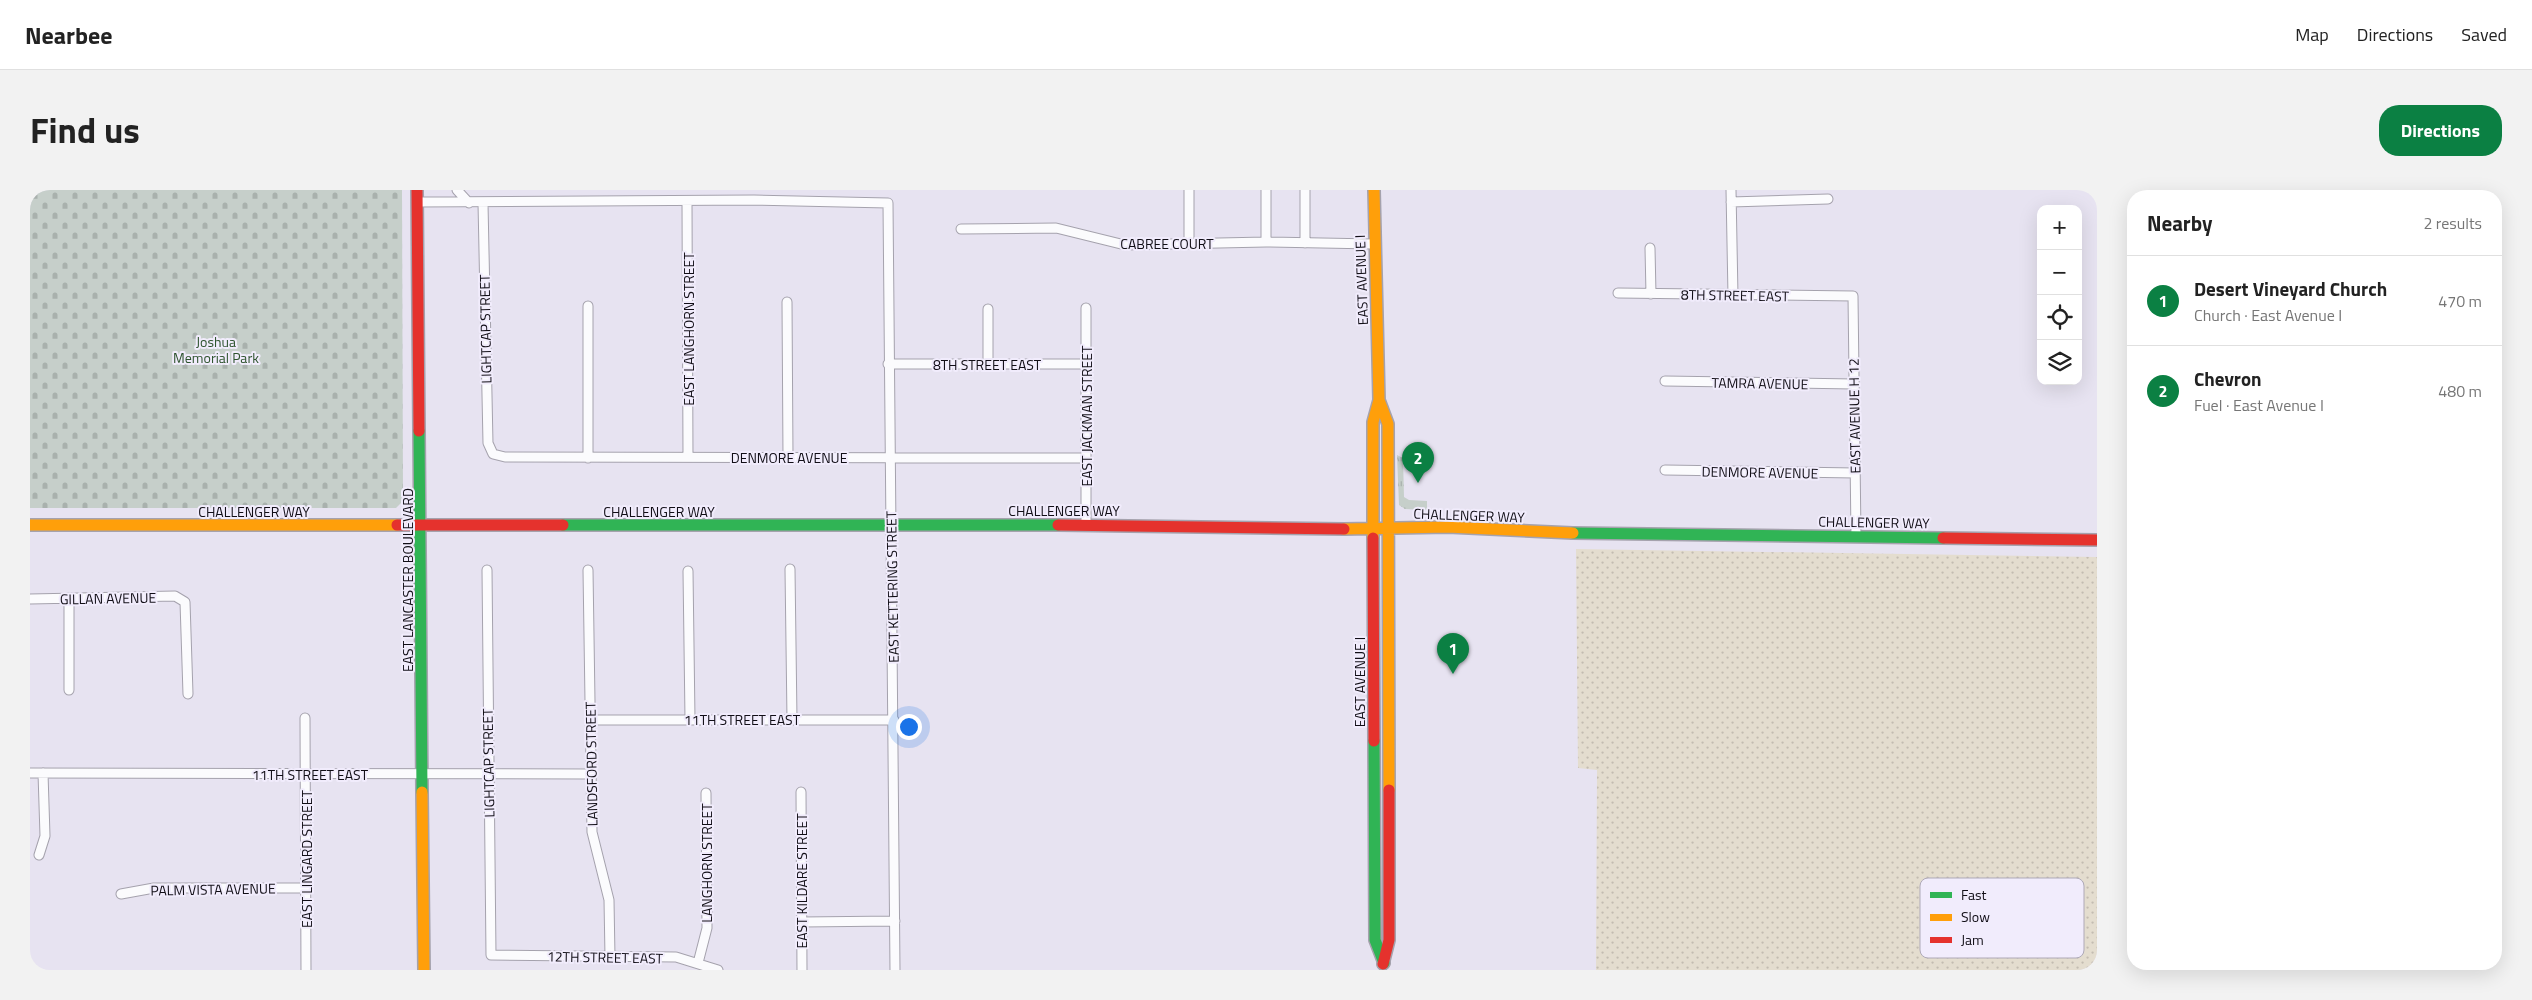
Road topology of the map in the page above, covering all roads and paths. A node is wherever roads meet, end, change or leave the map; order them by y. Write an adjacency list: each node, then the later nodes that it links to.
1 (417, 190): 11 (main road, EAST LANCASTER BOULEVARD)
2 (457, 190): 14 (street)
3 (754, 190): 10 (street)
4 (1189, 190): 19 (street)
5 (1266, 190): 17 (street)
6 (1304, 190): 18 (street)
7 (1374, 190): 20 (main road, EAST AVENUE I)
8 (1731, 190): 13 (street)
9 (1828, 199): 13 (street)
10 (754, 200): 12 (street); 30 (street, EAST KETTERING STREET)
11 (417, 202): 14 (street); 47 (main road, EAST LANCASTER BOULEVARD)
12 (687, 202): 15 (street); 40 (street, EAST LANGHORN STREET)
13 (1732, 202): 24 (street)
14 (469, 203): 15 (street)
15 (483, 203): 36 (street, LIGHTCAP STREET)
16 (961, 229): 19 (street, CABREE COURT)
17 (1266, 242): 18 (street, CABREE COURT); 19 (street, CABREE COURT)
18 (1305, 243): 20 (street, CABREE COURT)
19 (1189, 244)
20 (1374, 244): 35 (main road, EAST AVENUE I)
21 (1650, 248): 23 (street)
22 (1618, 293): 23 (street, 8TH STREET EAST)
23 (1651, 294): 24 (street, 8TH STREET EAST)
24 (1733, 296): 25 (street, 8TH STREET EAST)
25 (1853, 296): 34 (street, EAST AVENUE H 12)
26 (787, 302): 38 (street)
27 (588, 306): 39 (street)
28 (1086, 308): 32 (street, EAST JACKMAN STREET)
29 (988, 310): 31 (street)
30 (888, 364): 31 (street, 8TH STREET EAST); 37 (street, EAST KETTERING STREET)
31 (988, 364): 32 (street, 8TH STREET EAST)
32 (1087, 364): 41 (street, EAST JACKMAN STREET)
33 (1665, 381): 34 (street, TAMRA AVENUE)
34 (1854, 384): 43 (street, EAST AVENUE H 12)
35 (1379, 400): 48 (main road, EAST AVENUE I); 49 (main road, EAST AVENUE I)
36 (493, 454): 39 (street, DENMORE AVENUE)
37 (891, 456): 38 (street, DENMORE AVENUE); 41 (street, DENMORE AVENUE); 46 (street, EAST KETTERING STREET)
38 (788, 457): 40 (street, DENMORE AVENUE)
39 (588, 458): 40 (street, DENMORE AVENUE)
40 (688, 458)
41 (1086, 458): 45 (street, EAST JACKMAN STREET)
42 (1665, 470): 43 (street, DENMORE AVENUE)
43 (1855, 473): 50 (street, EAST AVENUE H 12)
44 (30, 525): 47 (main road, CHALLENGER WAY)
45 (1086, 525): 46 (main road, CHALLENGER WAY); 49 (main road, CHALLENGER WAY)
46 (892, 526): 47 (main road, CHALLENGER WAY); 64 (street, EAST KETTERING STREET)
47 (421, 527): 69 (main road, EAST LANCASTER BOULEVARD)
48 (1387, 528): 49 (main road, CHALLENGER WAY); 50 (main road, CHALLENGER WAY); 73 (main road, EAST AVENUE I)
49 (1373, 529): 72 (main road, EAST AVENUE I)
50 (1856, 536): 51 (main road, CHALLENGER WAY)
51 (2097, 540)
52 (790, 569): 63 (street)
53 (487, 570): 67 (street, LIGHTCAP STREET)
54 (588, 570): 62 (street, LANDSFORD STREET)
55 (688, 571): 61 (street)
56 (30, 599): 57 (street, GILLAN AVENUE)
57 (68, 599): 58 (street); 59 (street, GILLAN AVENUE)
58 (69, 690)
59 (188, 694)
60 (305, 718): 68 (street, EAST LINGARD STREET)
61 (690, 719): 62 (street, 11TH STREET EAST); 63 (street, 11TH STREET EAST)
62 (590, 720): 70 (street, LANDSFORD STREET)
63 (792, 720): 64 (street, 11TH STREET EAST)
64 (894, 720): 78 (street, EAST KETTERING STREET)
65 (30, 773): 66 (street, 11TH STREET EAST)
66 (43, 773): 68 (street, 11TH STREET EAST); 75 (street)
67 (488, 773): 69 (street, 11TH STREET EAST); 70 (street, 11TH STREET EAST); 80 (street, LIGHTCAP STREET)
68 (306, 774): 69 (street, 11TH STREET EAST); 76 (street, EAST LINGARD STREET)
69 (423, 774): 85 (main road, EAST LANCASTER BOULEVARD)
70 (590, 774): 81 (street, LANDSFORD STREET)
71 (801, 792): 79 (street, EAST KILDARE STREET)
72 (1374, 792): 73 (main road); 83 (main road, EAST AVENUE I)
73 (1388, 792): 83 (main road, EAST AVENUE I)
74 (706, 793): 82 (street, LANGHORN STREET)
75 (39, 856)
76 (306, 888): 77 (street, PALM VISTA AVENUE); 84 (street, EAST LINGARD STREET)
77 (121, 894)
78 (894, 921): 79 (street); 88 (street, EAST KETTERING STREET)
79 (802, 922): 87 (street, EAST KILDARE STREET)
80 (491, 955): 81 (street, 12TH STREET EAST)
81 (610, 957): 82 (street, 12TH STREET EAST)
82 (698, 963): 86 (street, 12TH STREET EAST)
83 (1383, 966)
84 (306, 970)
85 (424, 970)
86 (718, 970)
87 (802, 970)
88 (895, 970)

